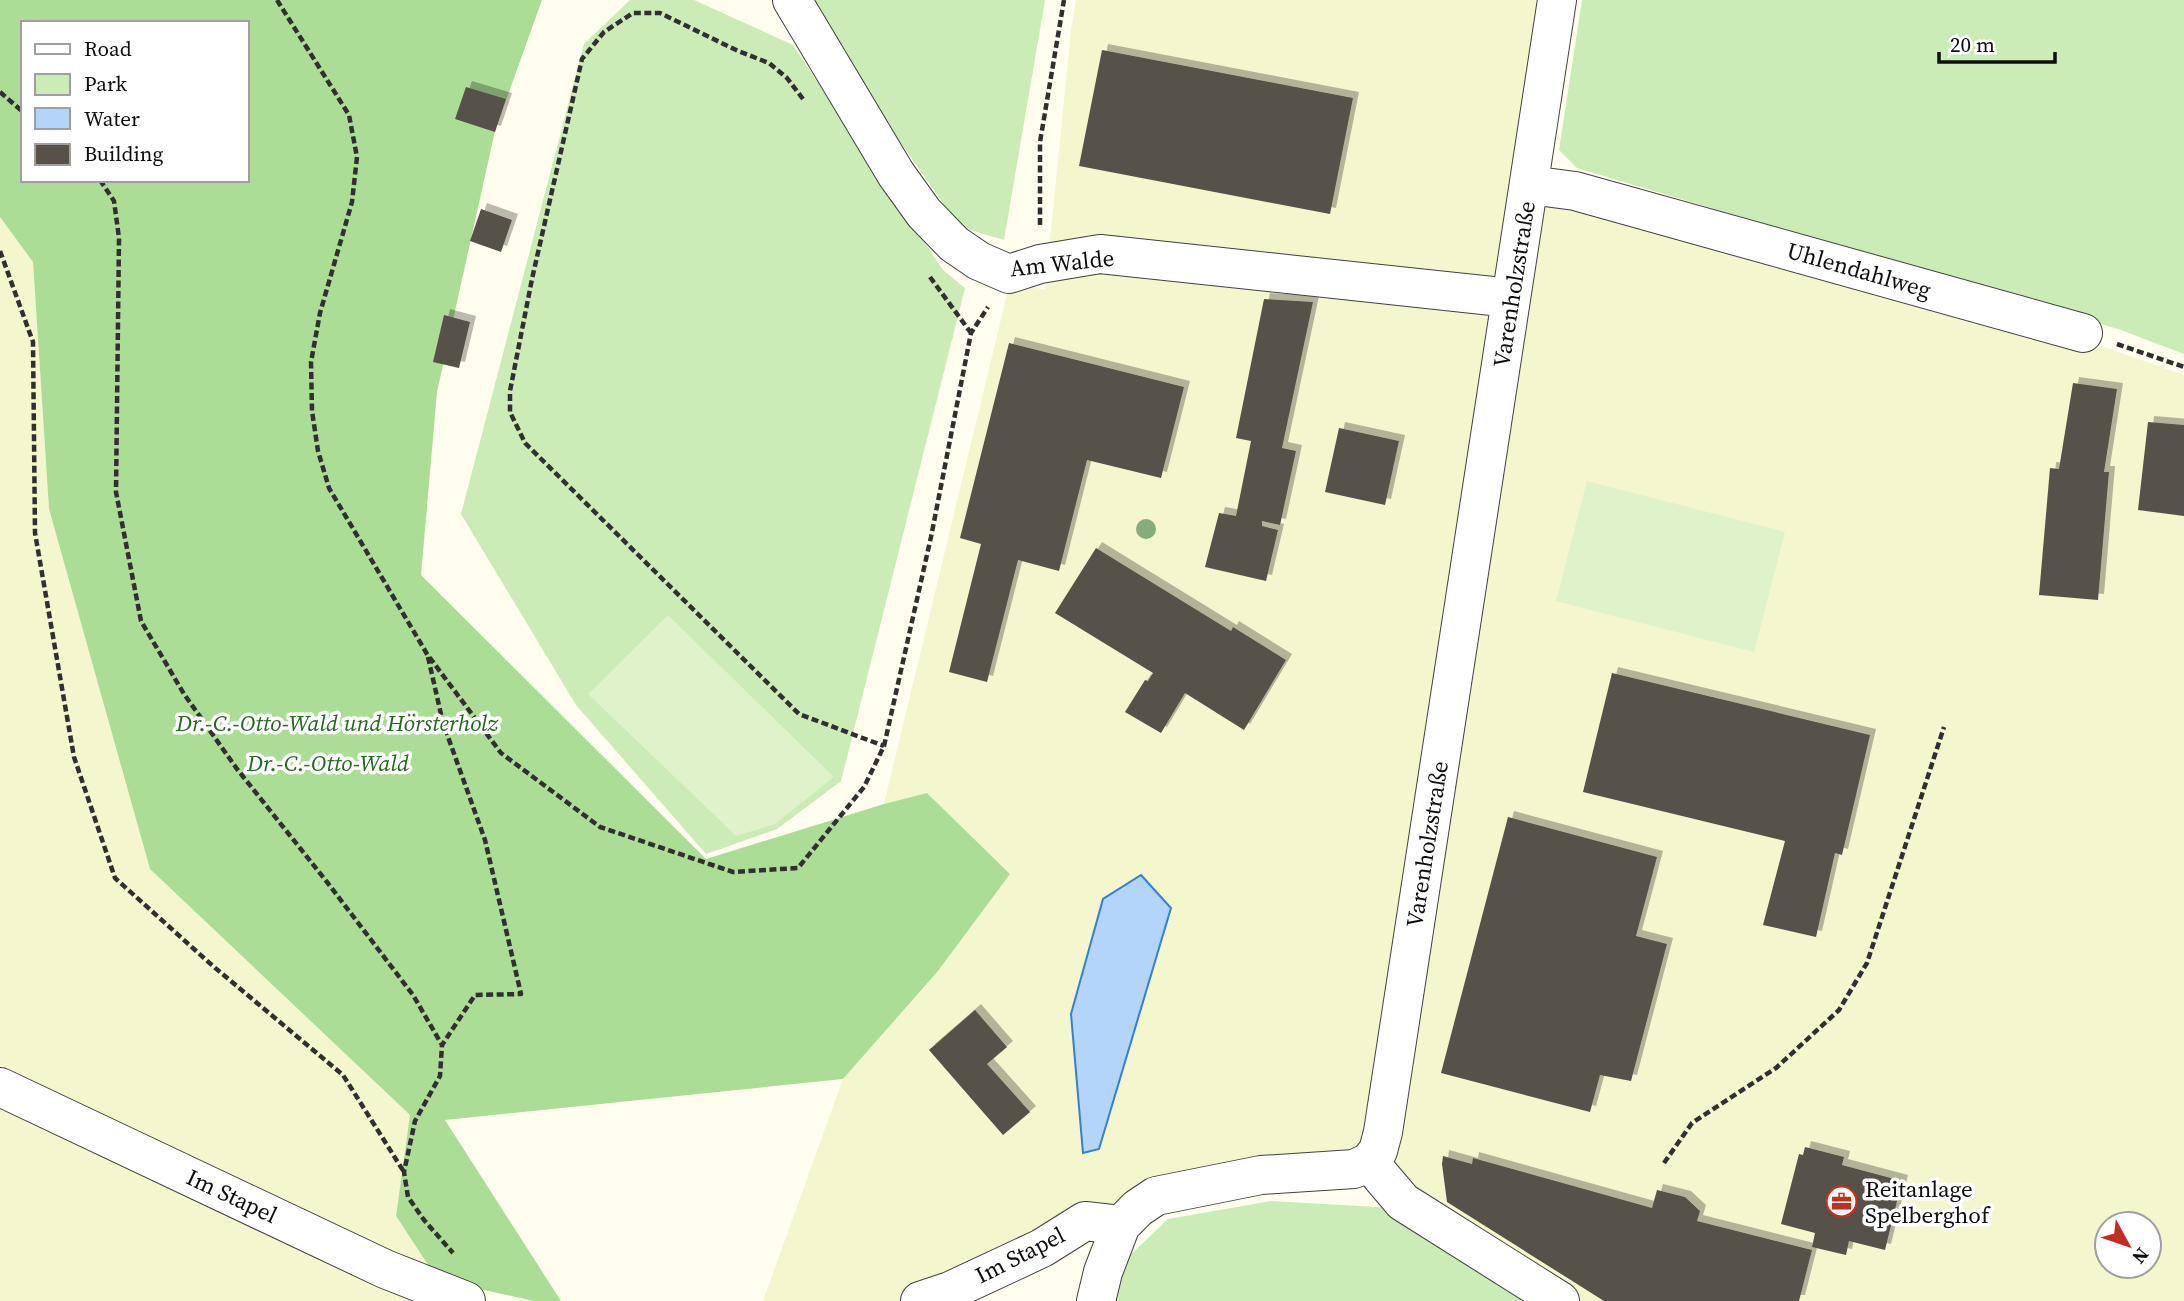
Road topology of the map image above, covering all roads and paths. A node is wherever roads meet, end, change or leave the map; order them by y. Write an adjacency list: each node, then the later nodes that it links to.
1 (276, 0): 17 (path)
2 (792, 0): 11 (street, Am Walde)
3 (1064, 0): 11 (path)
4 (1557, 0): 9 (street, Varenholzstraße)
5 (0, 92): 6 (path)
6 (21, 110)
7 (810, 110): 19 (path)
8 (101, 182): 20 (path)
9 (1530, 185): 13 (street, Varenholzstraße); 15 (street, Uhlendahlweg)
10 (0, 251): 24 (path)
11 (1025, 269): 13 (street, Am Walde); 14 (path)
12 (928, 274): 14 (path)
13 (1511, 298): 22 (street, Varenholzstraße)
14 (971, 333): 19 (path)
15 (2083, 333): 16 (path)
16 (2184, 367)
17 (427, 654): 19 (path); 20 (path)
18 (1944, 727): 23 (path)
19 (884, 746)
20 (442, 1045): 24 (path)
21 (0, 1087): 27 (street, Im Stapel)
22 (1369, 1162): 25 (street); 30 (street)
23 (1664, 1163)
24 (404, 1172): 26 (path)
25 (1121, 1225): 28 (street, Im Stapel); 29 (street)
26 (458, 1259)
27 (466, 1301)
28 (920, 1301)
29 (1096, 1301)
30 (1560, 1301)

